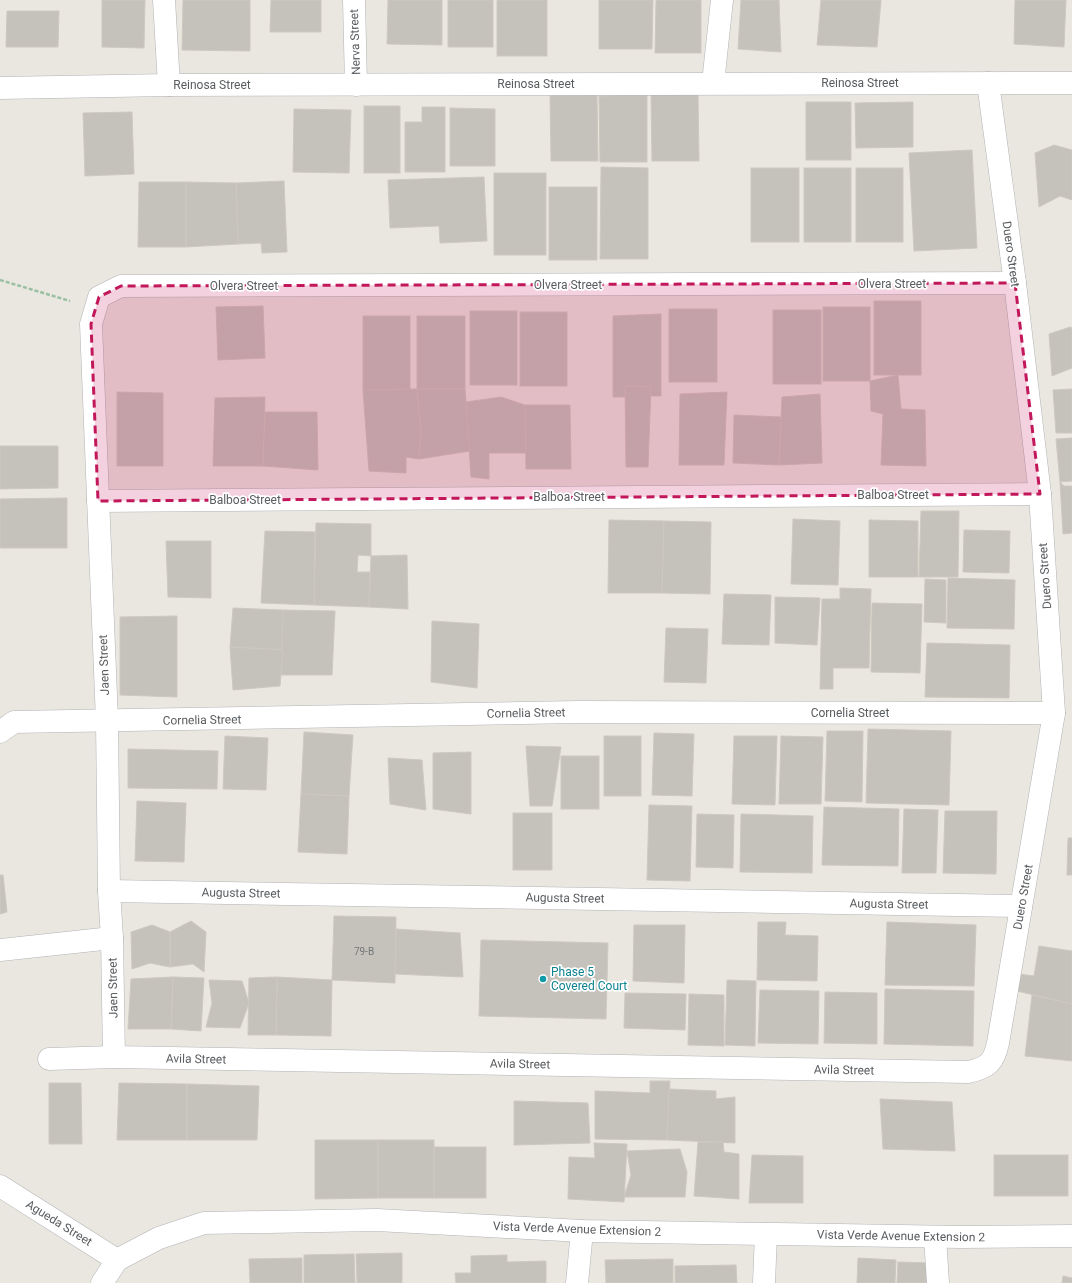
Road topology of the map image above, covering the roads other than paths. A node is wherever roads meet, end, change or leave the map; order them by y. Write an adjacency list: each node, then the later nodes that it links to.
1 (164, 0): 7 (street)
2 (354, 0): 8 (street, Nerva Street)
3 (722, 0): 4 (street)
4 (714, 83): 5 (street, Reinosa Street); 8 (street, Reinosa Street)
5 (988, 83): 6 (street, Reinosa Street); 10 (street, Duero Street)
6 (1072, 83)
7 (169, 84): 8 (street, Reinosa Street); 9 (street, Reinosa Street)
8 (356, 84)
9 (0, 88)
10 (1015, 283): 11 (street, Olvera Street); 12 (street, Duero Street)
11 (121, 286): 13 (street, Jaen Street)
12 (1040, 494): 13 (street, Balboa Street); 14 (street, Duero Street)
13 (98, 501): 15 (street, Jaen Street)
14 (1054, 713): 15 (street, Cornelia Street); 18 (street, Duero Street)
15 (106, 721): 16 (street, Cornelia Street); 17 (street, Jaen Street)
16 (0, 732)
17 (109, 891): 18 (street, Augusta Street); 19 (street, Jaen Street)
18 (1021, 906): 23 (street, Duero Street)
19 (112, 938): 20 (street); 21 (street, Jaen Street)
20 (0, 950)
21 (114, 1057): 22 (street, Avila Street); 23 (street, Avila Street)
22 (49, 1059)
23 (989, 1065)
24 (0, 1186): 29 (street, Agueda Street)
25 (582, 1231): 26 (street, Vista Verde Avenue Extension 2); 29 (street, Vista Verde Avenue Extension 2); 31 (street)
26 (766, 1234): 28 (street, Vista Verde Avenue Extension 2); 32 (street)
27 (1072, 1236): 28 (street, Vista Verde Avenue Extension 2)
28 (936, 1237): 33 (street)
29 (117, 1260): 30 (street, Vista Verde Avenue Extension 2)
30 (102, 1283)
31 (577, 1283)
32 (764, 1283)
33 (938, 1283)

